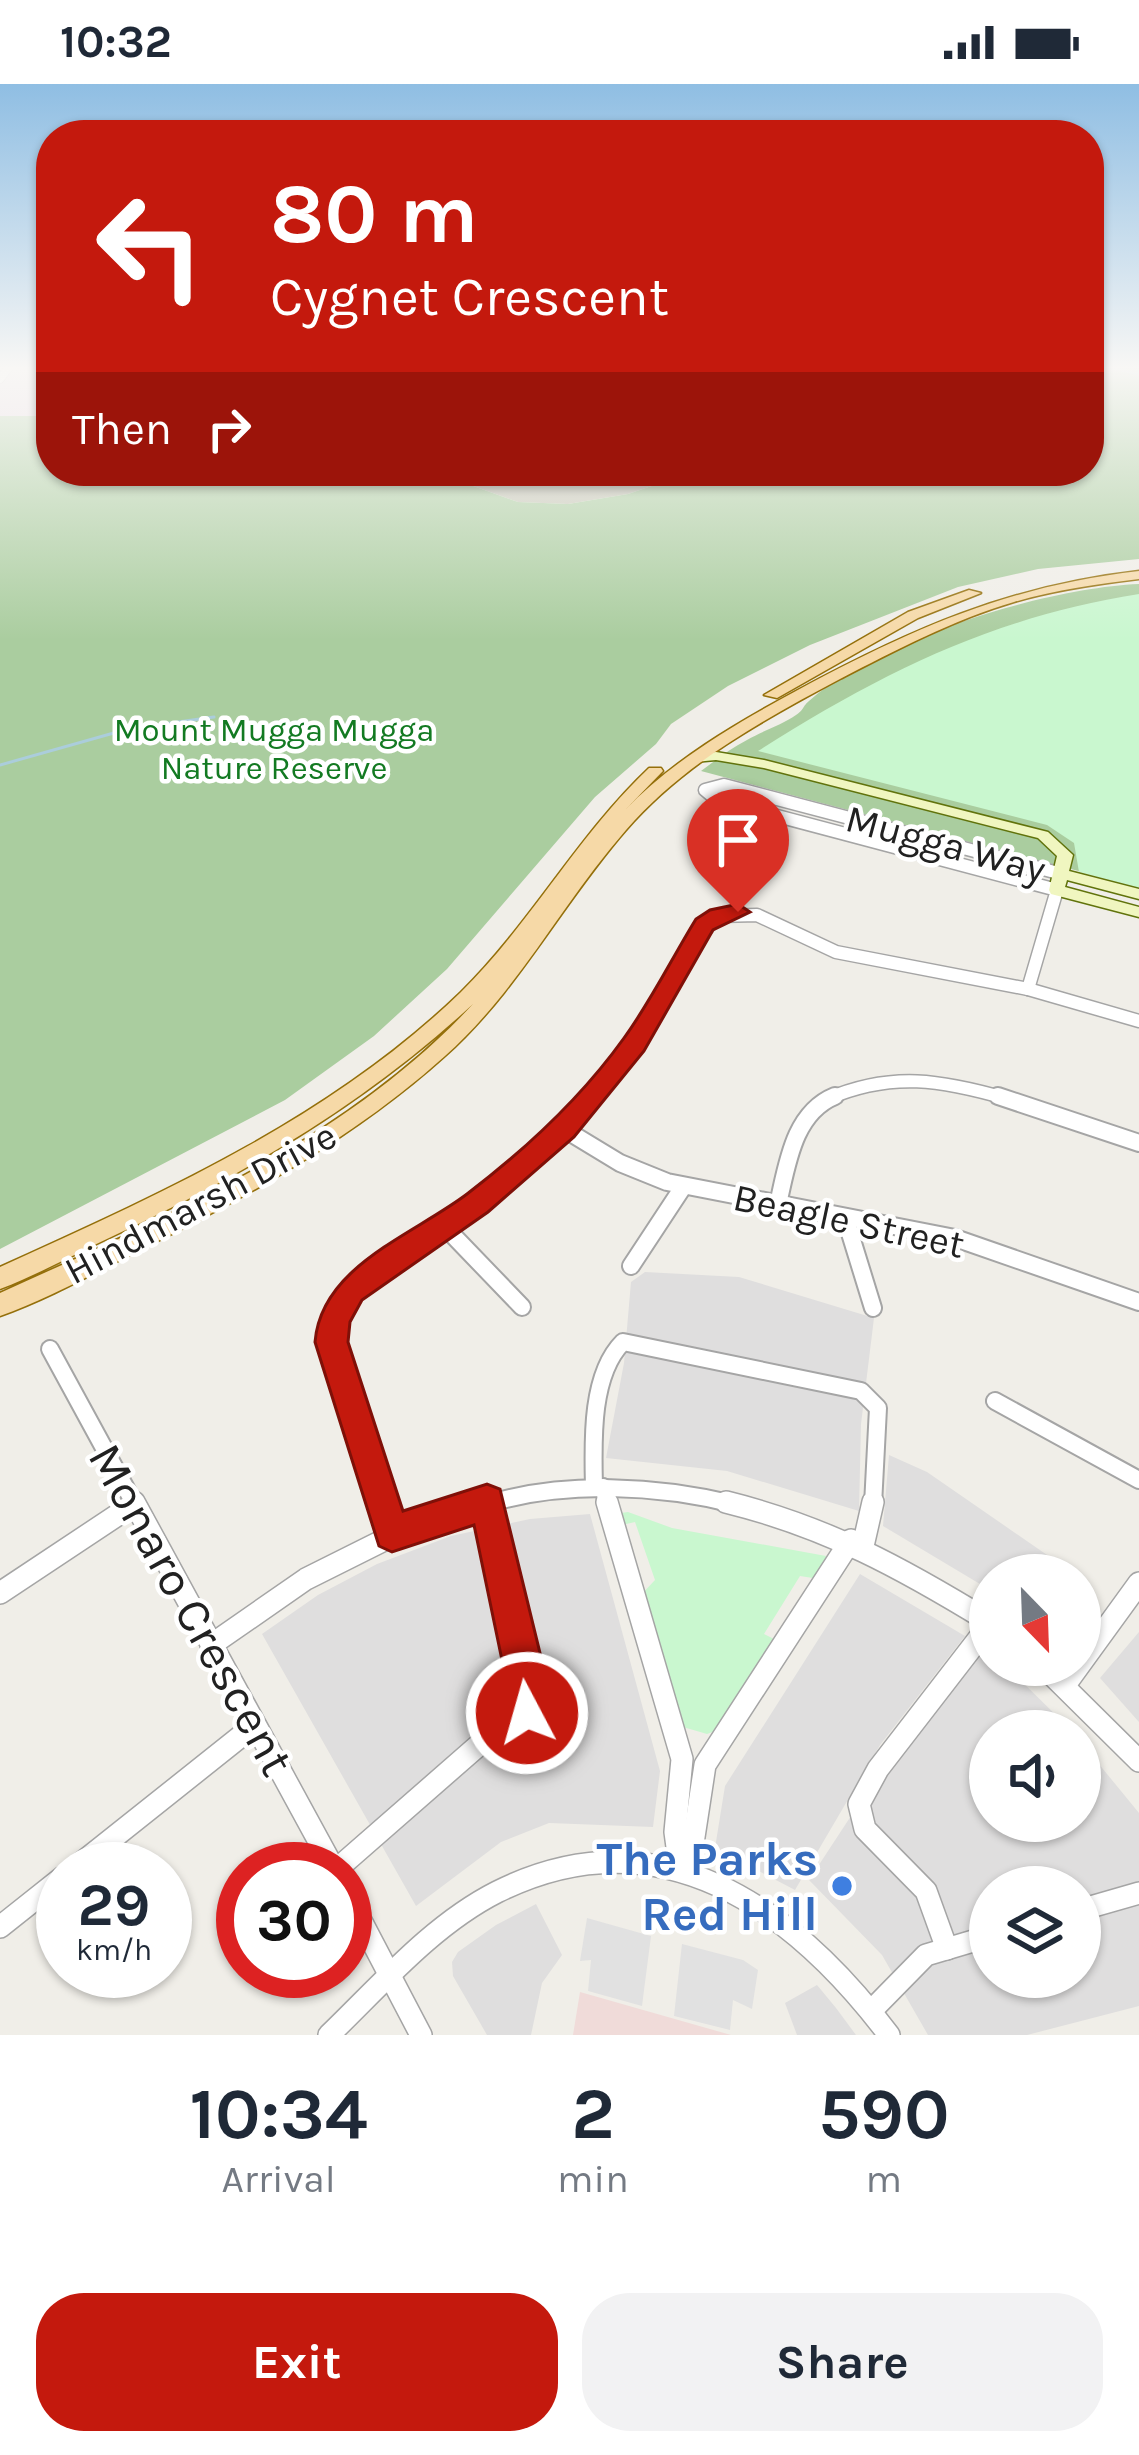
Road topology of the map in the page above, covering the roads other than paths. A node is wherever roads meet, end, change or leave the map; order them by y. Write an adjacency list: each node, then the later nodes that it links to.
1 (1139, 563): 18 (main road, Hindmarsh Drive)
2 (1139, 575): 3 (main road, Hindmarsh Drive)
3 (756, 719): 4 (main road, Hindmarsh Drive); 5 (main road)
4 (694, 758): 5 (main road); 20 (main road, Hindmarsh Drive)
5 (764, 764): 6 (main road)
6 (1060, 882): 6 (street, Mugga Way); 7 (main road, Mugga Way); 8 (main road, Mugga Way); 9 (street)
7 (1139, 894)
8 (1139, 912)
9 (1028, 989): 10 (street); 11 (street)
10 (1139, 1022)
11 (564, 1129): 13 (street, Beagle Street); 16 (street)
12 (1139, 1142): 14 (street)
13 (682, 1186): 14 (street, Beagle Street); 17 (street)
14 (778, 1204): 15 (street, Beagle Street)
15 (845, 1216): 19 (street, Beagle Street); 22 (street)
16 (445, 1227): 21 (street); 29 (street)
17 (632, 1266)
18 (0, 1278)
19 (1139, 1302)
20 (0, 1305)
21 (522, 1307)
22 (873, 1308)
23 (50, 1349): 28 (street, Monaro Crescent)
24 (995, 1401): 25 (street)
25 (1139, 1480)
26 (598, 1487): 27 (street); 30 (street); 30 (street); 43 (street)
27 (487, 1502): 29 (street); 42 (street)
28 (134, 1504): 32 (street); 35 (street, Monaro Crescent)
29 (392, 1533): 35 (street)
30 (857, 1543): 33 (street); 43 (street)
31 (1139, 1583): 34 (street)
32 (0, 1593)
33 (969, 1609)
34 (1101, 1635)
35 (212, 1645): 38 (street, Monaro Crescent)
36 (969, 1650): 50 (street)
37 (1066, 1686): 39 (street)
38 (255, 1725): 40 (street); 41 (street, Monaro Crescent)
39 (1139, 1761)
40 (108, 1842)
41 (320, 1842)
42 (366, 1842)
43 (680, 1869): 51 (street); 52 (street)
44 (1139, 1893): 46 (street)
45 (36, 1898): 47 (street)
46 (1101, 1904)
47 (0, 1927)
48 (969, 1942): 50 (street)
49 (372, 1944): 51 (street)
50 (947, 1949): 52 (street)
51 (389, 1978): 53 (street); 54 (street)
52 (872, 2010): 55 (street)
53 (329, 2035)
54 (421, 2035)
55 (890, 2035)

